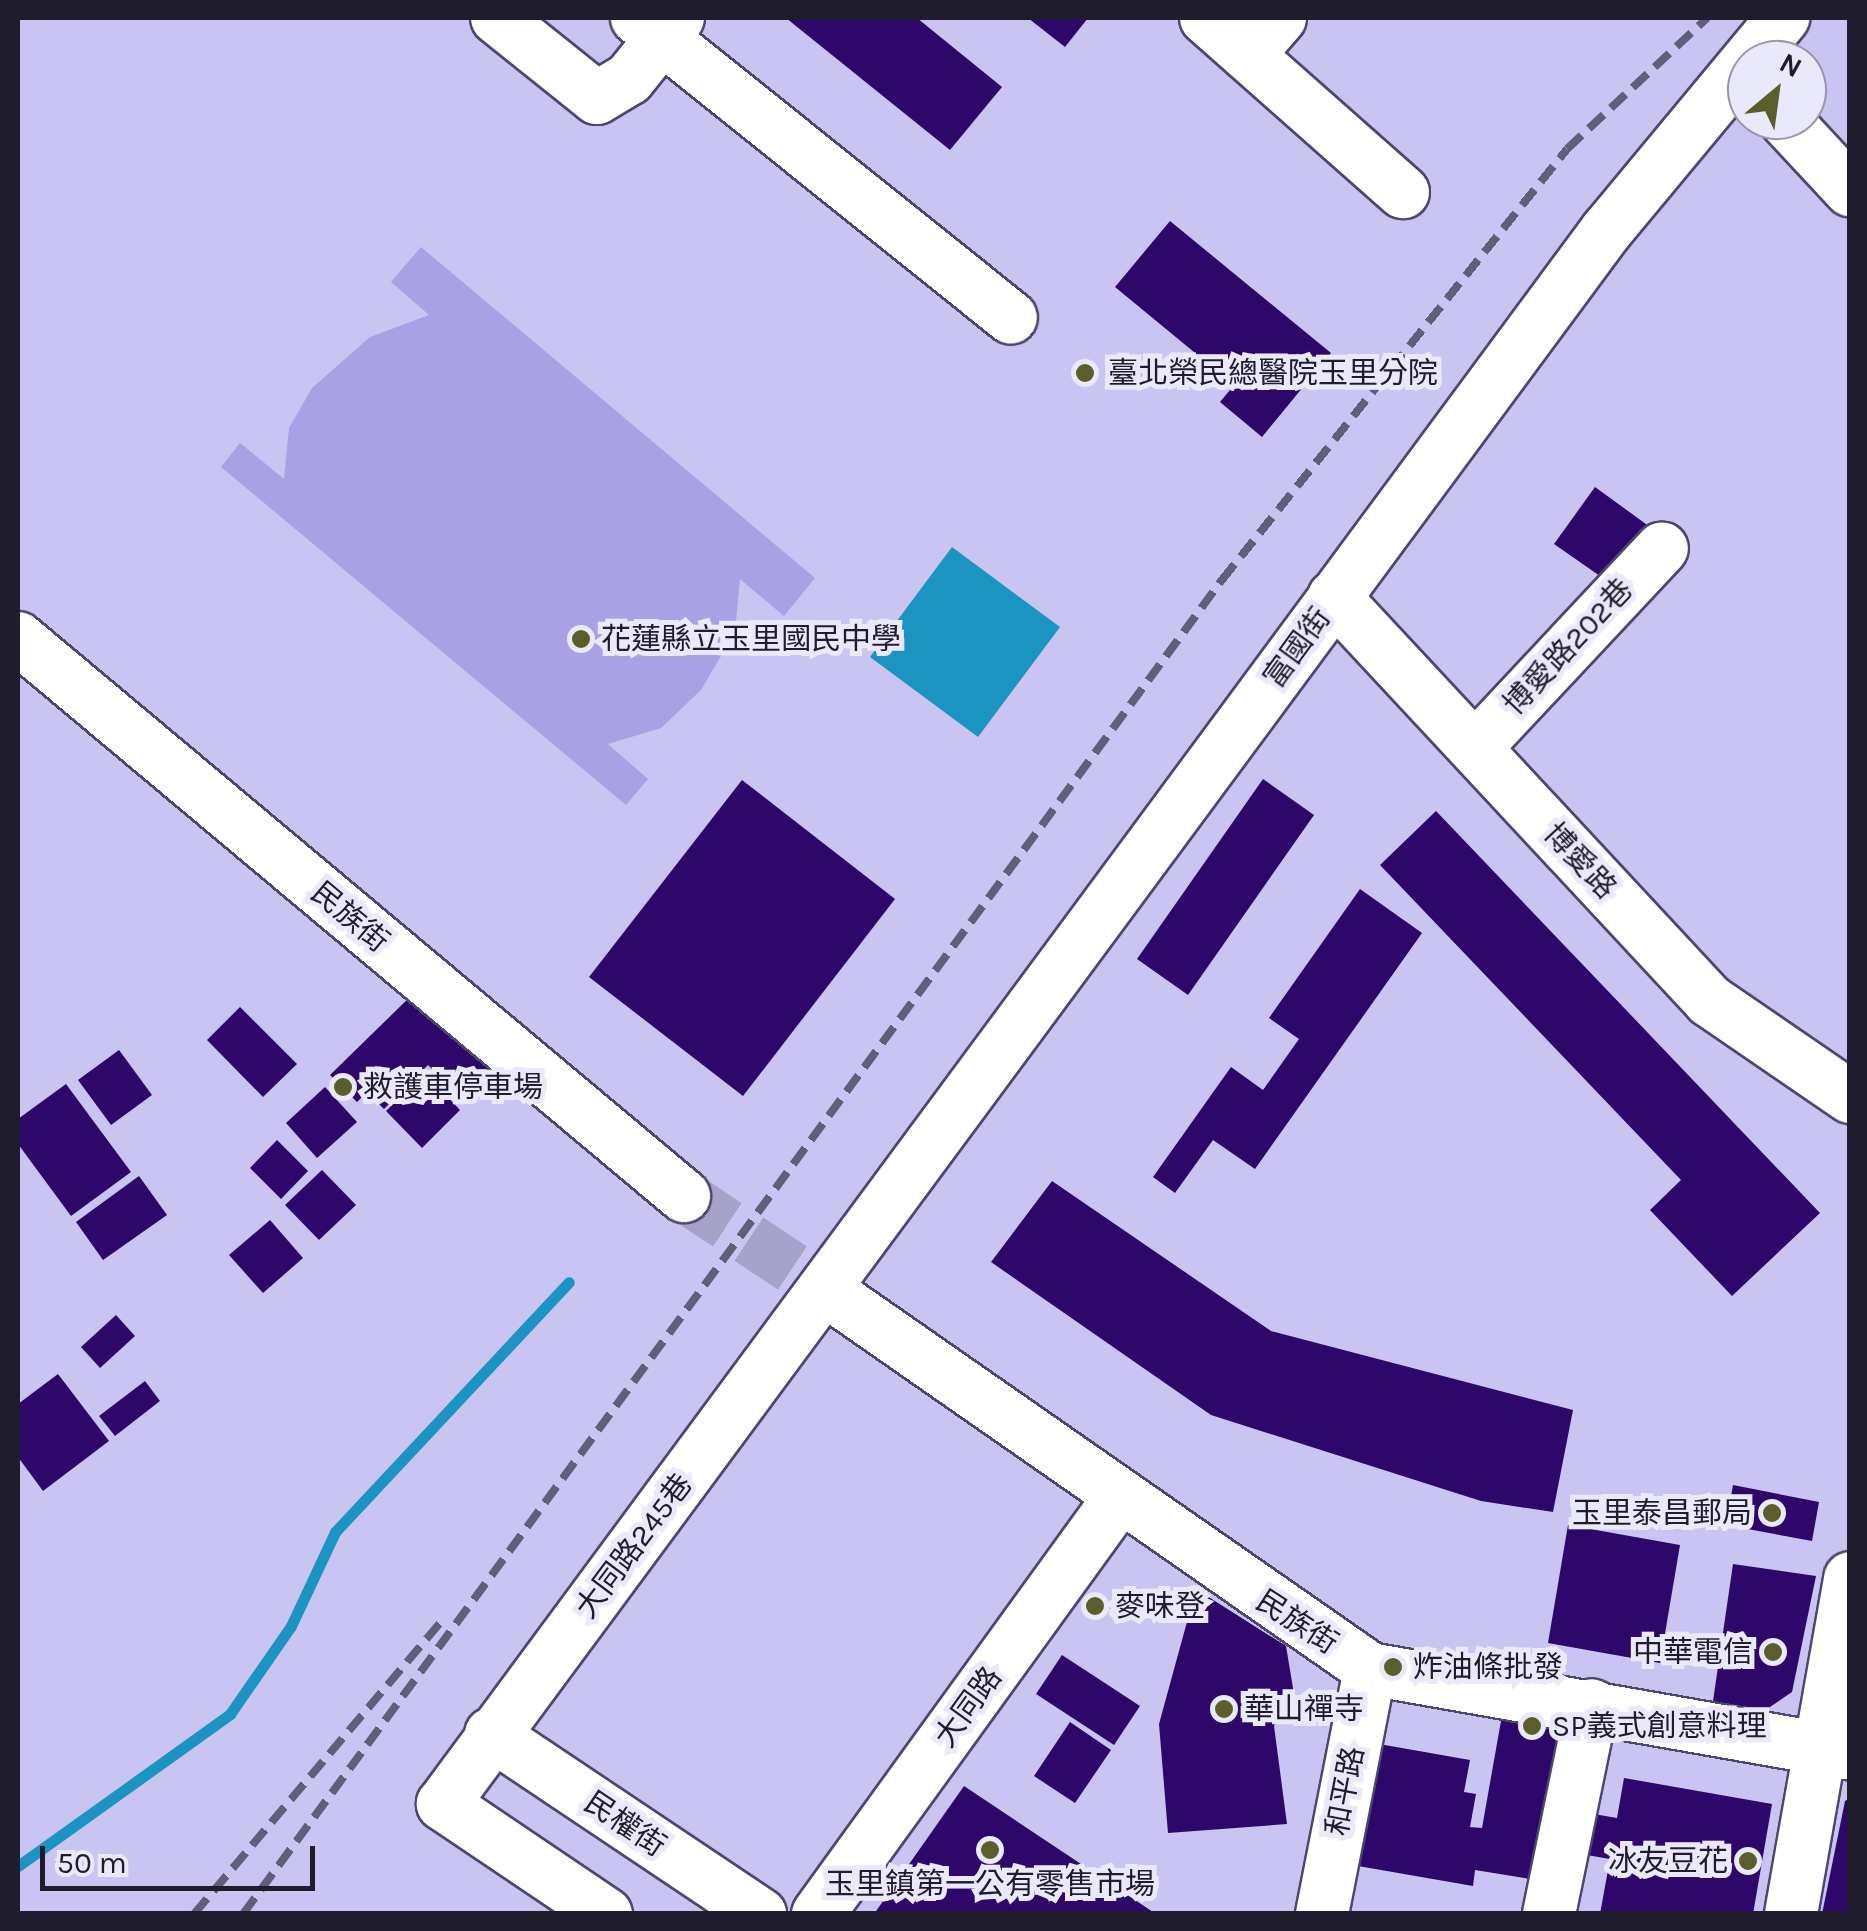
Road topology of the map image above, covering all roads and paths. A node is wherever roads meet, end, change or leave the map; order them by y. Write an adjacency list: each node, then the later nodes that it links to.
1 (497, 18): 4 (street)
2 (1206, 18): 5 (street)
3 (1782, 18): 6 (street, 富國街)
4 (659, 24): 11 (street)
5 (1264, 36): 10 (street)
6 (1766, 40)
7 (1727, 92): 13 (street, 富國街)
8 (1804, 140): 9 (street)
9 (1850, 190)
10 (1403, 192)
11 (1011, 318)
12 (1662, 548): 15 (street, 博愛路202巷)
13 (1334, 597): 15 (street, 博愛路); 18 (street, 富國街)
14 (18, 638): 17 (street, 民族街)
15 (1476, 748): 16 (street, 博愛路)
16 (1850, 1097)
17 (684, 1196)
18 (827, 1292): 19 (street, 民族街); 23 (street, 大同路245巷)
19 (1117, 1501): 21 (street, 民族街); 27 (street, 大同路)
20 (1850, 1578): 24 (street)
21 (1370, 1669): 22 (street, 民族街); 28 (street, 和平路)
22 (1592, 1706): 24 (street, 民族街); 29 (street)
23 (491, 1734): 25 (street, 大同路245巷); 26 (street, 民權街)
24 (1835, 1751): 30 (street)
25 (606, 1914)
26 (760, 1914)
27 (818, 1914)
28 (1322, 1914)
29 (1548, 1914)
30 (1791, 1914)

